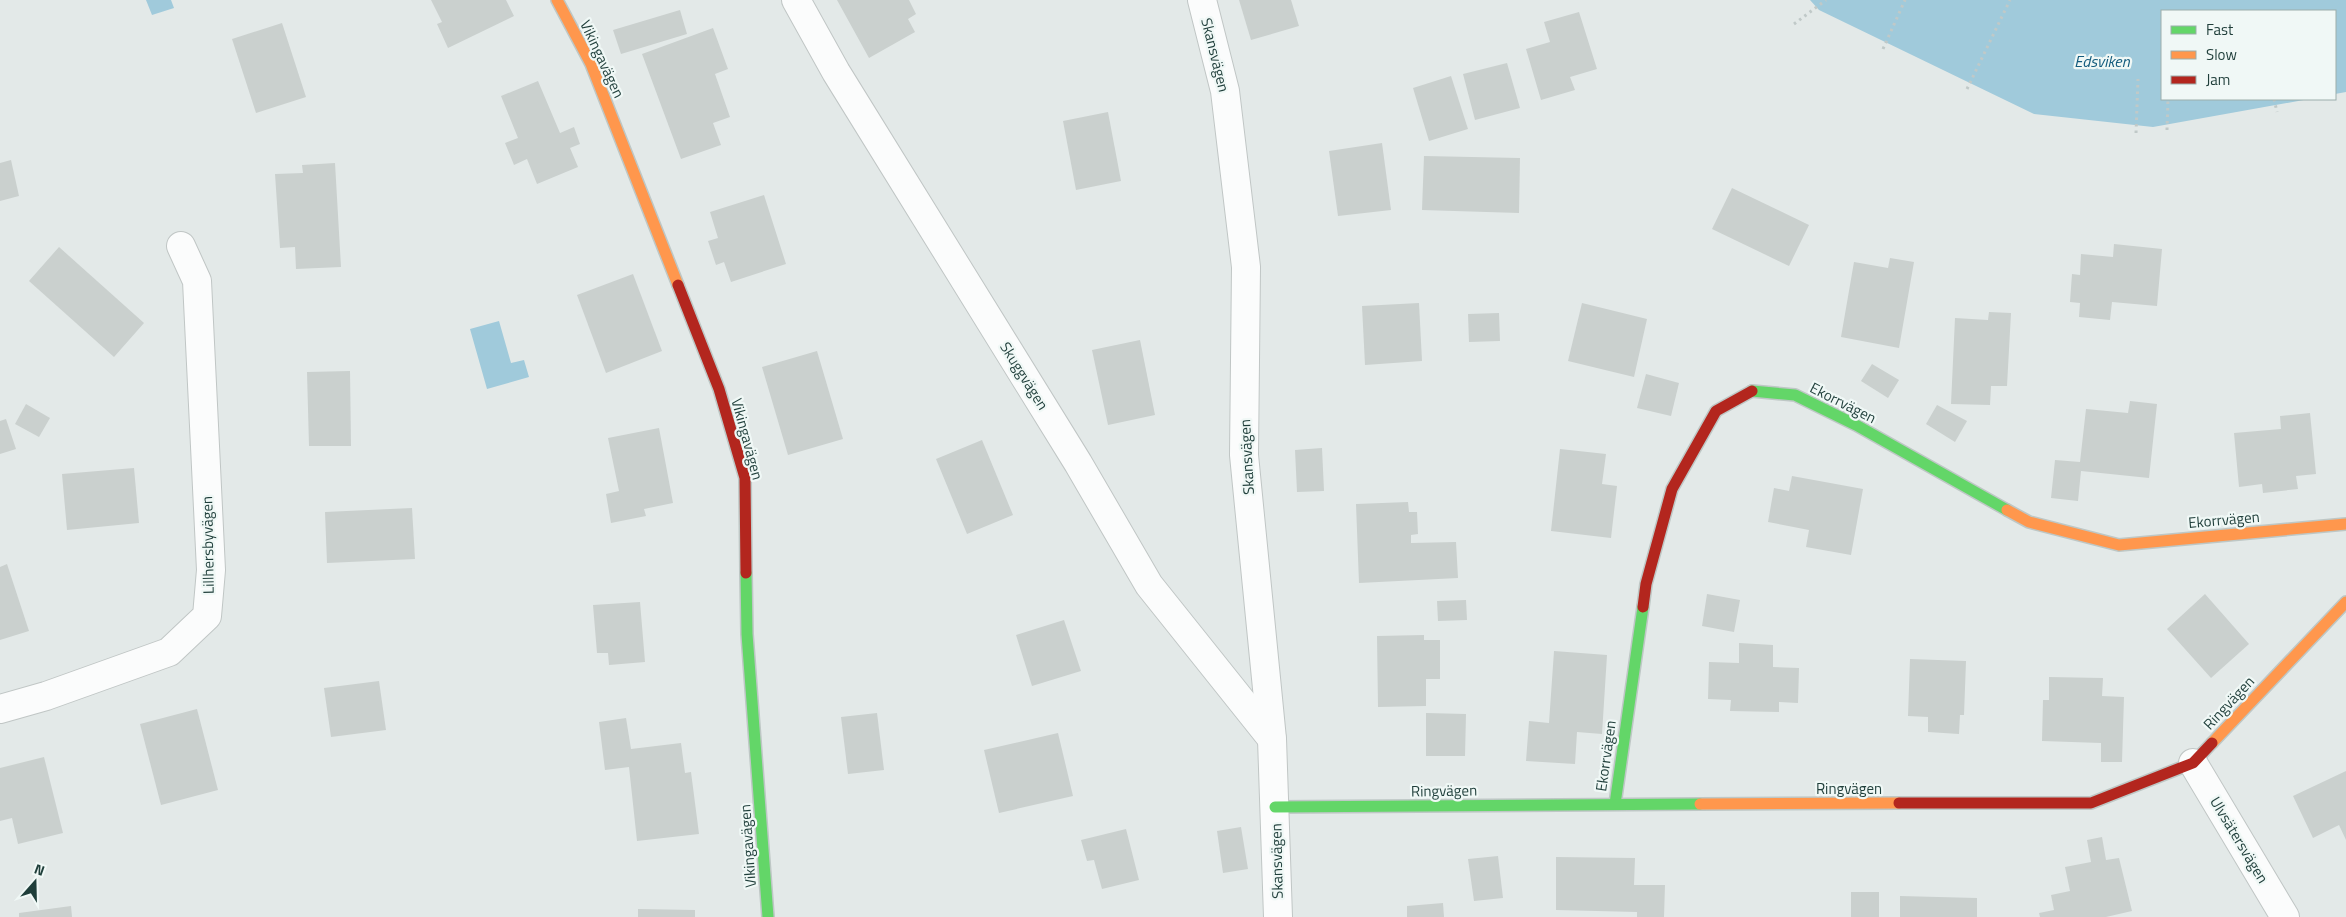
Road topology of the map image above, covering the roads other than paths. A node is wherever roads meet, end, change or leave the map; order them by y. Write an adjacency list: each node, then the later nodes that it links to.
1 (557, 0): 12 (street, Vikingavägen)
2 (796, 0): 8 (street, Skuggvägen)
3 (1202, 0): 8 (street, Skansvägen)
4 (181, 246): 7 (street, Lillhersbyvägen)
5 (2346, 524): 10 (street, Ekorrvägen)
6 (2346, 602): 9 (street, Ringvägen)
7 (0, 709)
8 (1272, 739): 11 (street, Skansvägen)
9 (2193, 764): 10 (street, Ringvägen); 14 (street, Ulvsätersvägen)
10 (1615, 804): 11 (street, Ringvägen)
11 (1276, 808): 13 (street, Skansvägen)
12 (768, 917)
13 (1278, 917)
14 (2285, 917)

